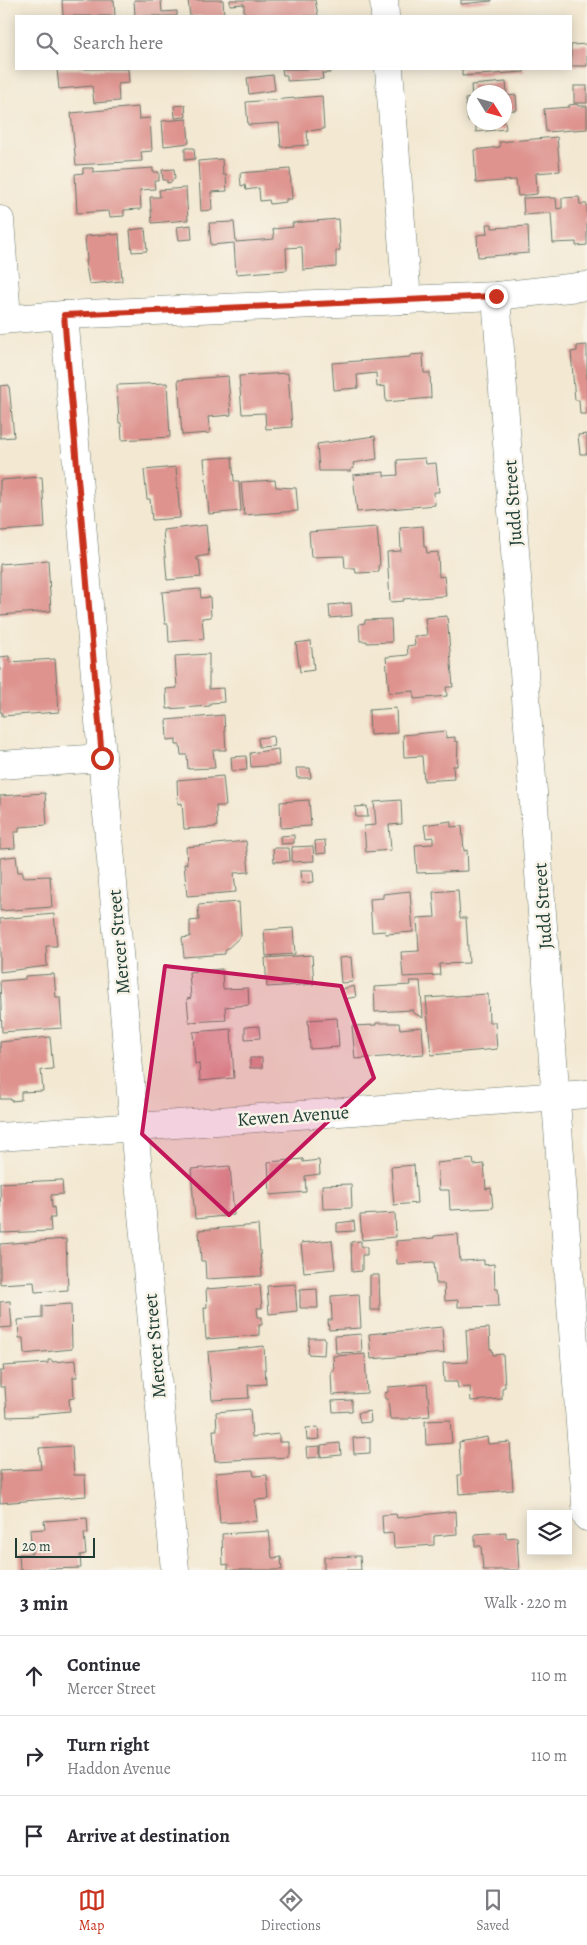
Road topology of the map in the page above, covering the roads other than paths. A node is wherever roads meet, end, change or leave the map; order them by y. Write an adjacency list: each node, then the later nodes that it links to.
1 (384, 0): 2 (street)
2 (385, 15)
3 (389, 70): 7 (street)
4 (0, 220): 9 (street)
5 (587, 286): 6 (street)
6 (496, 296): 7 (street); 13 (street, Judd Street)
7 (407, 300): 8 (street)
8 (64, 315): 9 (street); 10 (street, Mercer Street)
9 (4, 319)
10 (102, 758): 11 (street); 14 (street, Mercer Street)
11 (0, 764)
12 (587, 1094): 13 (street, Kewen Avenue)
13 (556, 1096): 14 (street, Kewen Avenue); 16 (street, Judd Street)
14 (134, 1127): 15 (street, Kewen Avenue); 17 (street, Mercer Street)
15 (0, 1137)
16 (587, 1517)
17 (174, 1570)

